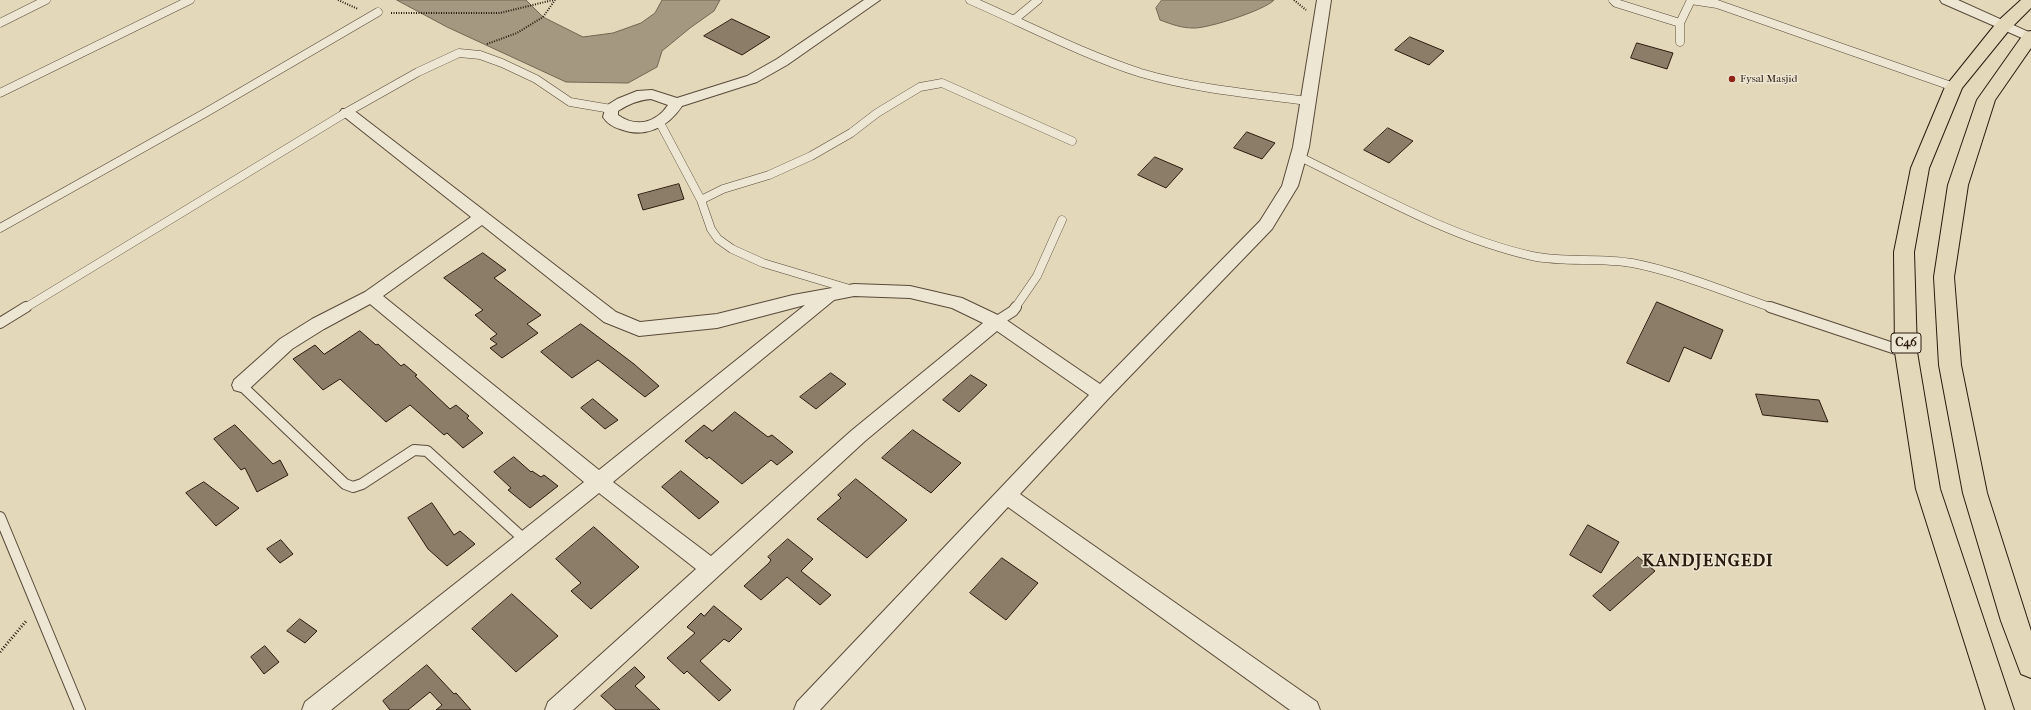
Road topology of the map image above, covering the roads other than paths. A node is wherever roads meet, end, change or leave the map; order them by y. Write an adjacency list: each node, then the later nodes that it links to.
1 (46, 0): 13 (lane)
2 (190, 0): 19 (lane)
3 (873, 0): 21 (street)
4 (970, 0): 12 (lane)
5 (1038, 0): 12 (lane)
6 (1324, 0): 20 (street)
7 (1613, 0): 14 (lane)
8 (1690, 0): 14 (lane); 18 (lane)
9 (1947, 0): 15 (street)
10 (2030, 0): 15 (main road, C46)
11 (378, 12): 30 (lane)
12 (1015, 19): 20 (lane)
13 (0, 23)
14 (1680, 23): 17 (lane)
15 (2004, 25): 16 (street); 18 (main road, C46)
16 (2031, 37): 44 (main road)
17 (1680, 42)
18 (1954, 87): 36 (main road, C46)
19 (0, 93)
20 (1309, 101): 26 (street)
21 (677, 103): 22 (street); 24 (street)
22 (612, 109): 23 (lane); 24 (street)
23 (347, 112): 28 (street); 35 (lane)
24 (660, 123): 27 (lane)
25 (1072, 140): 27 (lane)
26 (1298, 156): 36 (lane); 38 (street)
27 (701, 200): 31 (lane)
28 (482, 217): 32 (street); 33 (street)
29 (1062, 220): 34 (lane)
30 (0, 228)
31 (854, 290): 32 (street); 34 (street)
32 (830, 294): 39 (street)
33 (371, 296): 37 (street); 39 (street)
34 (996, 322): 38 (street); 43 (street)
35 (0, 323)
36 (1906, 352): 50 (main road, C46)
37 (240, 385): 42 (lane)
38 (1101, 394): 40 (street)
39 (599, 482): 42 (street); 43 (street)
40 (1007, 495): 48 (street); 49 (street)
41 (0, 517): 45 (lane)
42 (526, 541): 46 (street)
43 (712, 569): 47 (street)
44 (2031, 665)
45 (80, 710)
46 (313, 710)
47 (556, 710)
48 (805, 710)
49 (1310, 710)
50 (2000, 710)

